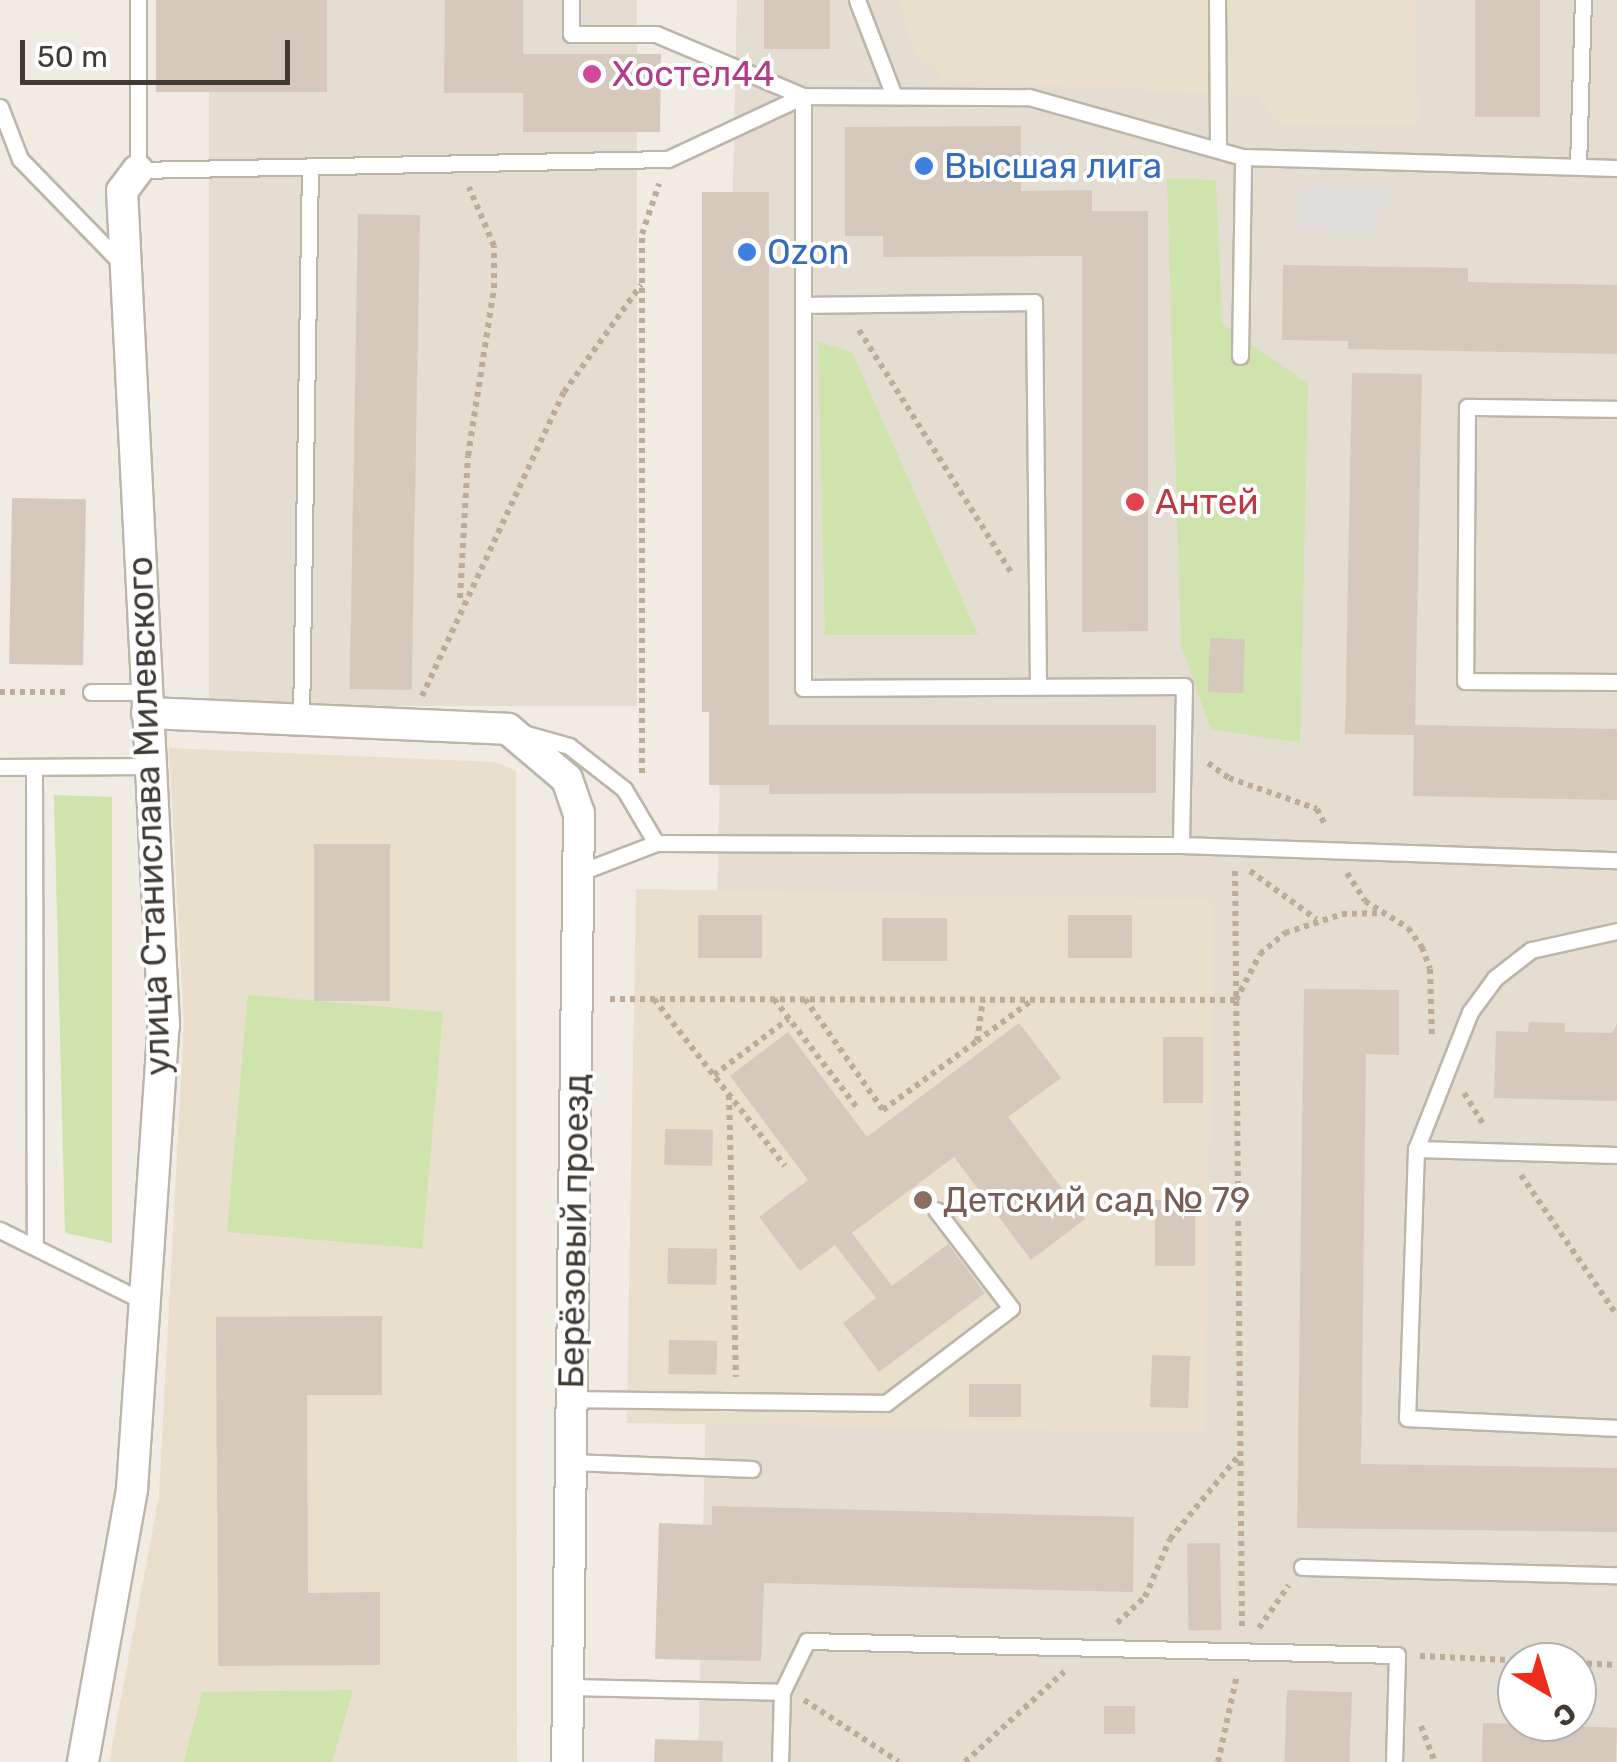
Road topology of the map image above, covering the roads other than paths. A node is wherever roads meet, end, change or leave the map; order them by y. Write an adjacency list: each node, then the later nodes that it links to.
1 (138, 0): 14 (lane)
2 (571, 0): 6 (lane)
3 (857, 0): 7 (lane)
4 (1216, 0): 9 (lane)
5 (1583, 0): 12 (lane)
6 (804, 96): 7 (lane); 11 (lane); 16 (lane)
7 (894, 96): 9 (lane)
8 (0, 107): 15 (lane)
9 (1218, 148): 10 (lane)
10 (1243, 157): 12 (lane); 17 (lane)
11 (310, 166): 14 (lane); 23 (lane)
12 (1578, 166): 13 (lane)
13 (1617, 168)
14 (138, 170): 15 (street, улица Станислава Милевского)
15 (126, 267): 22 (street, улица Станислава Милевского)
16 (803, 305): 20 (lane); 20 (lane)
17 (1240, 356)
18 (1617, 408): 19 (lane)
19 (1617, 682)
20 (1038, 686): 29 (lane)
21 (92, 692): 22 (lane)
22 (146, 703): 23 (street); 25 (street, улица Станислава Милевского)
23 (301, 720): 24 (street)
24 (508, 728): 28 (lane); 31 (street, Берёзовый проезд)
25 (149, 766): 27 (lane); 38 (street, улица Станислава Милевского)
26 (0, 767): 27 (lane)
27 (34, 767): 37 (lane)
28 (656, 842): 29 (lane); 31 (lane)
29 (1181, 844): 30 (lane)
30 (1617, 860)
31 (578, 873): 39 (street, Берёзовый проезд)
32 (1617, 931): 33 (lane)
33 (1416, 1149): 34 (lane); 40 (lane)
34 (1617, 1155)
35 (936, 1210): 39 (lane)
36 (0, 1230): 37 (lane)
37 (35, 1248): 38 (lane)
38 (145, 1302): 47 (street, улица Станислава Милевского)
39 (572, 1399): 41 (street, Берёзовый проезд)
40 (1617, 1428)
41 (571, 1462): 42 (lane); 45 (street, Берёзовый проезд)
42 (752, 1469)
43 (1302, 1568): 44 (lane)
44 (1617, 1574)
45 (568, 1687): 46 (lane); 48 (street, Берёзовый проезд)
46 (782, 1692): 49 (lane); 50 (lane)
47 (83, 1762)
48 (567, 1762)
49 (780, 1762)
50 (1394, 1762)

